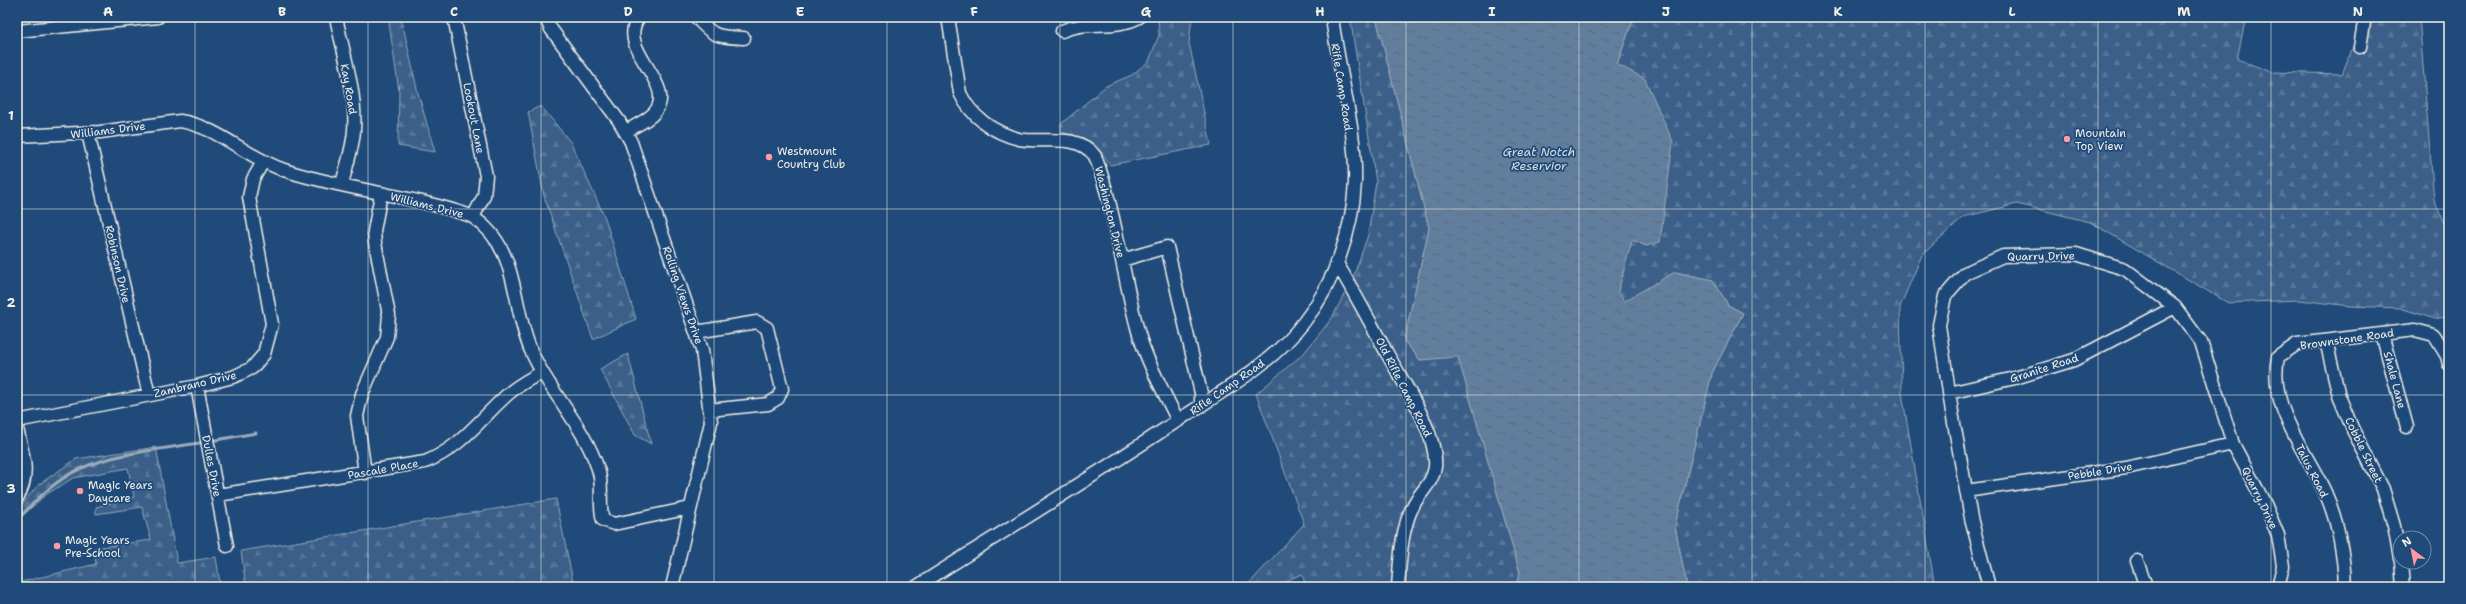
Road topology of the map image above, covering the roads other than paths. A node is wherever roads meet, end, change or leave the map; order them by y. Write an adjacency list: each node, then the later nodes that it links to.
1 (158, 17): 11 (street)
2 (336, 17): 21 (street, Kay Road)
3 (454, 17): 23 (street, Lookout Lane)
4 (545, 17): 12 (street, Rolling Views Drive)
5 (640, 17): 17 (street)
6 (696, 17): 15 (street)
7 (948, 17): 24 (street, Washington Drive)
8 (1139, 17): 14 (street)
9 (1332, 17): 25 (street, Rifle Camp Road)
10 (2365, 17): 16 (street)
11 (99, 20): 13 (street)
12 (549, 23): 17 (street, Rolling Views Drive)
13 (17, 31)
14 (1062, 31)
15 (744, 38)
16 (2360, 47)
17 (625, 132): 27 (street, Rolling Views Drive)
18 (88, 133): 19 (street, Williams Drive); 20 (street, Williams Drive); 34 (street, Robinson Drive)
19 (17, 136)
20 (262, 162): 21 (street, Williams Drive); 32 (street, Zambrano Drive)
21 (342, 184): 22 (street, Williams Drive)
22 (381, 194): 23 (street, Williams Drive); 43 (street)
23 (473, 218): 31 (street, Williams Drive)
24 (1122, 260): 36 (street); 38 (street, Washington Drive)
25 (1336, 262): 36 (street, Rifle Camp Road); 54 (street, Old Rifle Camp Road)
26 (2175, 307): 33 (street, Granite Road); 33 (street, Quarry Drive); 42 (street, Quarry Drive)
27 (696, 332): 37 (street, Rolling Views Drive); 37 (street)
28 (2382, 334): 29 (street, Brownstone Road); 30 (street, Brownstone Road); 40 (street, Shale Lane)
29 (2326, 341): 35 (street, Brownstone Road); 48 (street, Cobble Street)
30 (2449, 364)
31 (542, 372): 43 (street, Pascale Place); 47 (street, Williams Drive)
32 (197, 386): 34 (street, Zambrano Drive); 45 (street, Dulles Drive)
33 (1949, 393): 44 (street, Quarry Drive)
34 (149, 395): 39 (street, Zambrano Drive)
35 (2281, 404): 58 (street, Talus Road)
36 (1201, 406): 38 (street, Rifle Camp Road)
37 (710, 410): 47 (street, Rolling Views Drive)
38 (1178, 421): 53 (street, Rifle Camp Road)
39 (17, 422)
40 (2407, 427)
41 (17, 429): 46 (street)
42 (2232, 444): 44 (street, Pebble Drive); 57 (street, Quarry Drive)
43 (365, 473): 45 (street, Pascale Place)
44 (1966, 491): 55 (street, Quarry Drive)
45 (218, 495): 49 (street, Dulles Drive)
46 (17, 498)
47 (690, 508): 52 (street, Rolling Views Drive)
48 (2395, 530)
49 (227, 546)
50 (2137, 561): 56 (street)
51 (2401, 570): 59 (street)
52 (672, 587)
53 (916, 587)
54 (1398, 587)
55 (1989, 587)
56 (2146, 587)
57 (2278, 587)
58 (2345, 587)
59 (2403, 587)

